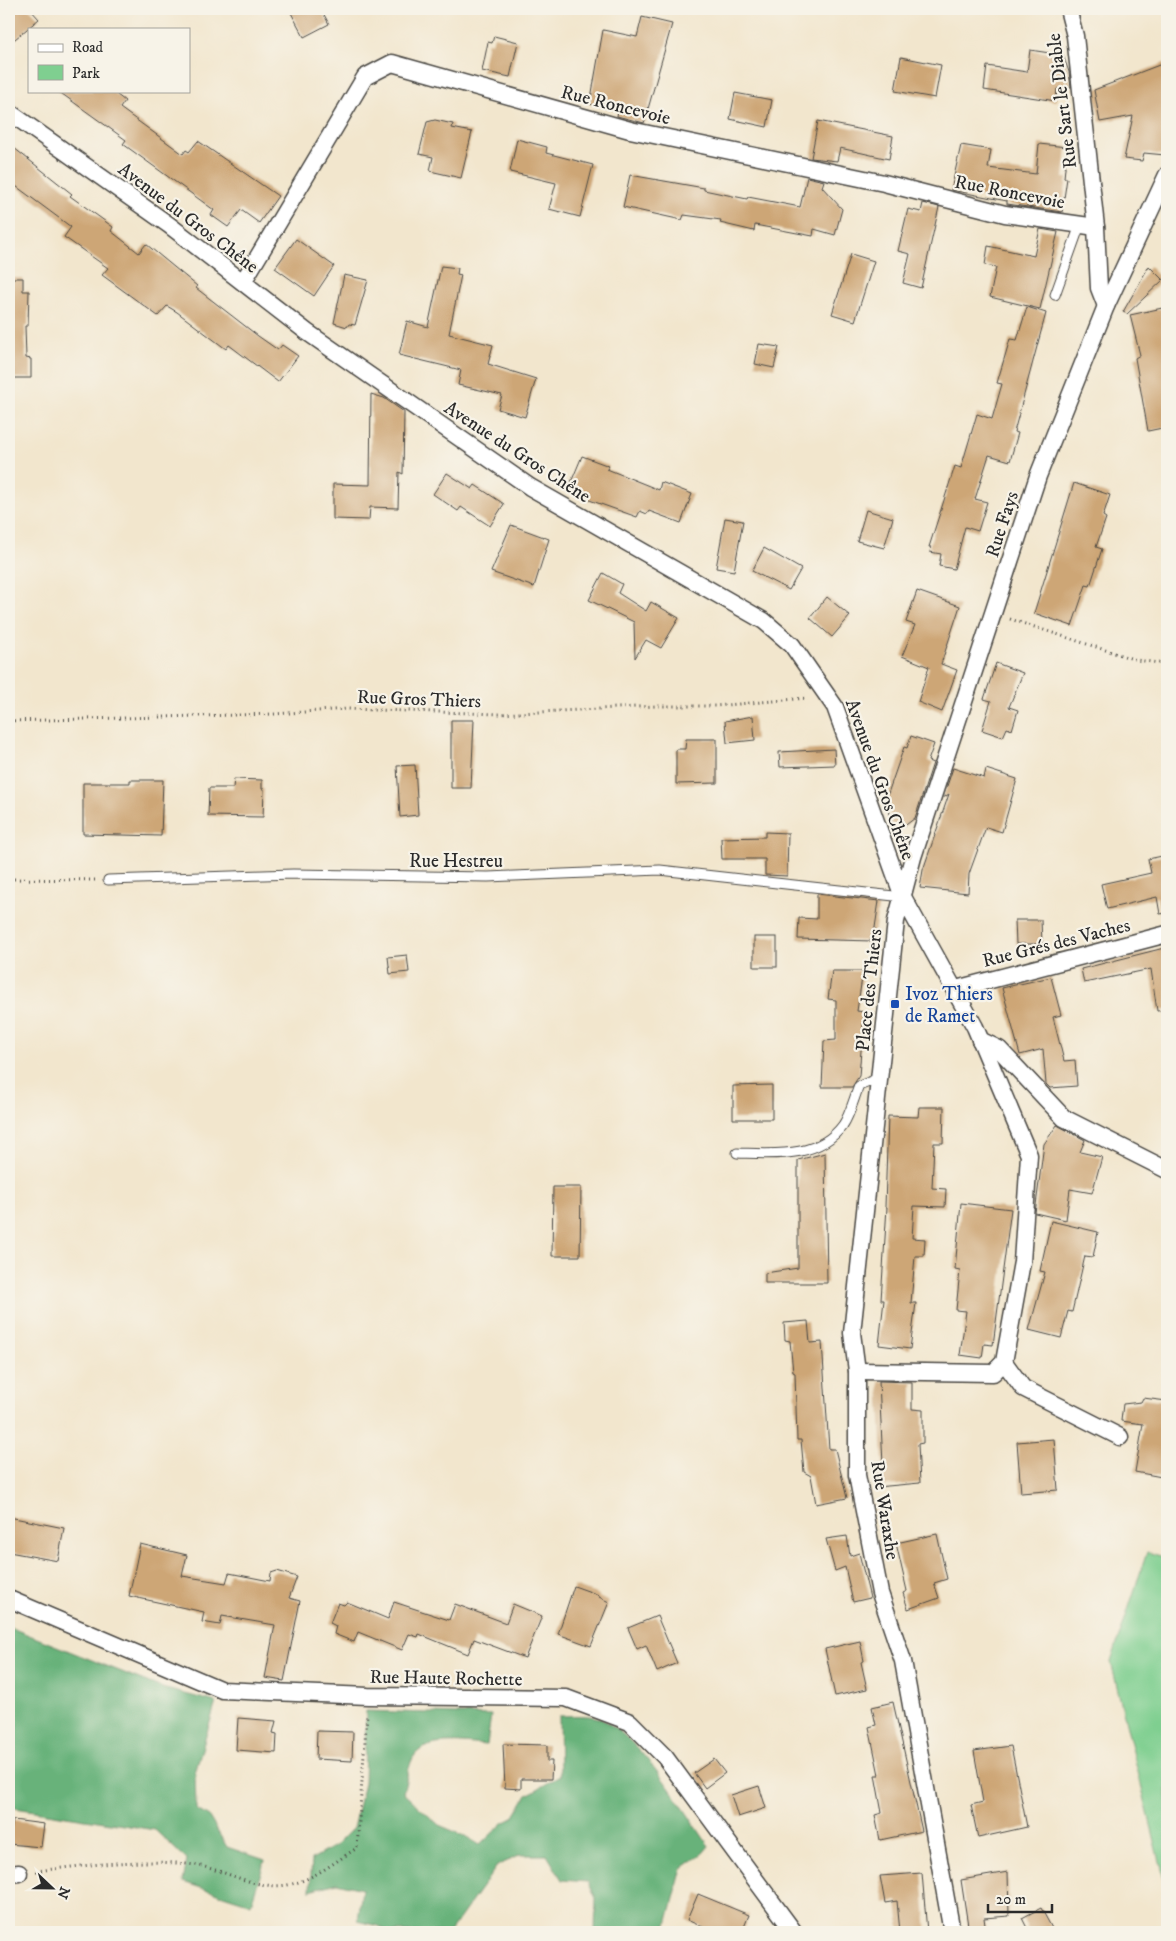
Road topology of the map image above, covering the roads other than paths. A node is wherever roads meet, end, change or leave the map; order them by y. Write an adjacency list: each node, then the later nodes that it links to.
1 (1068, 9): 4 (street, Rue Sart le Diable)
2 (9, 112): 5 (street, Avenue du Gros Chêne)
3 (1167, 175): 7 (street, Rue Fays)
4 (1088, 226): 5 (street, Rue Roncevoie); 6 (lane); 7 (street, Rue Sart le Diable)
5 (243, 282): 9 (street, Avenue du Gros Chêne)
6 (1055, 296)
7 (1106, 306): 9 (street, Rue Fays)
8 (108, 880): 9 (lane, Rue Hestreu)
9 (903, 897): 11 (street, Avenue du Gros Chêne); 13 (street, Place des Thiers)
10 (1167, 934): 11 (street, Rue Grés des Vaches)
11 (956, 989): 12 (street, Avenue du Gros Chêne)
12 (980, 1040): 15 (street); 16 (street, Avenue du Gros Chêne)
13 (879, 1083): 14 (lane); 17 (street, Rue Waraxhe)
14 (736, 1153)
15 (1167, 1170)
16 (1004, 1362): 17 (street); 18 (street)
17 (857, 1371): 21 (street, Rue Waraxhe)
18 (1120, 1437)
19 (9, 1599): 20 (street, Rue Haute Rochette)
20 (794, 1932)
21 (952, 1932)

